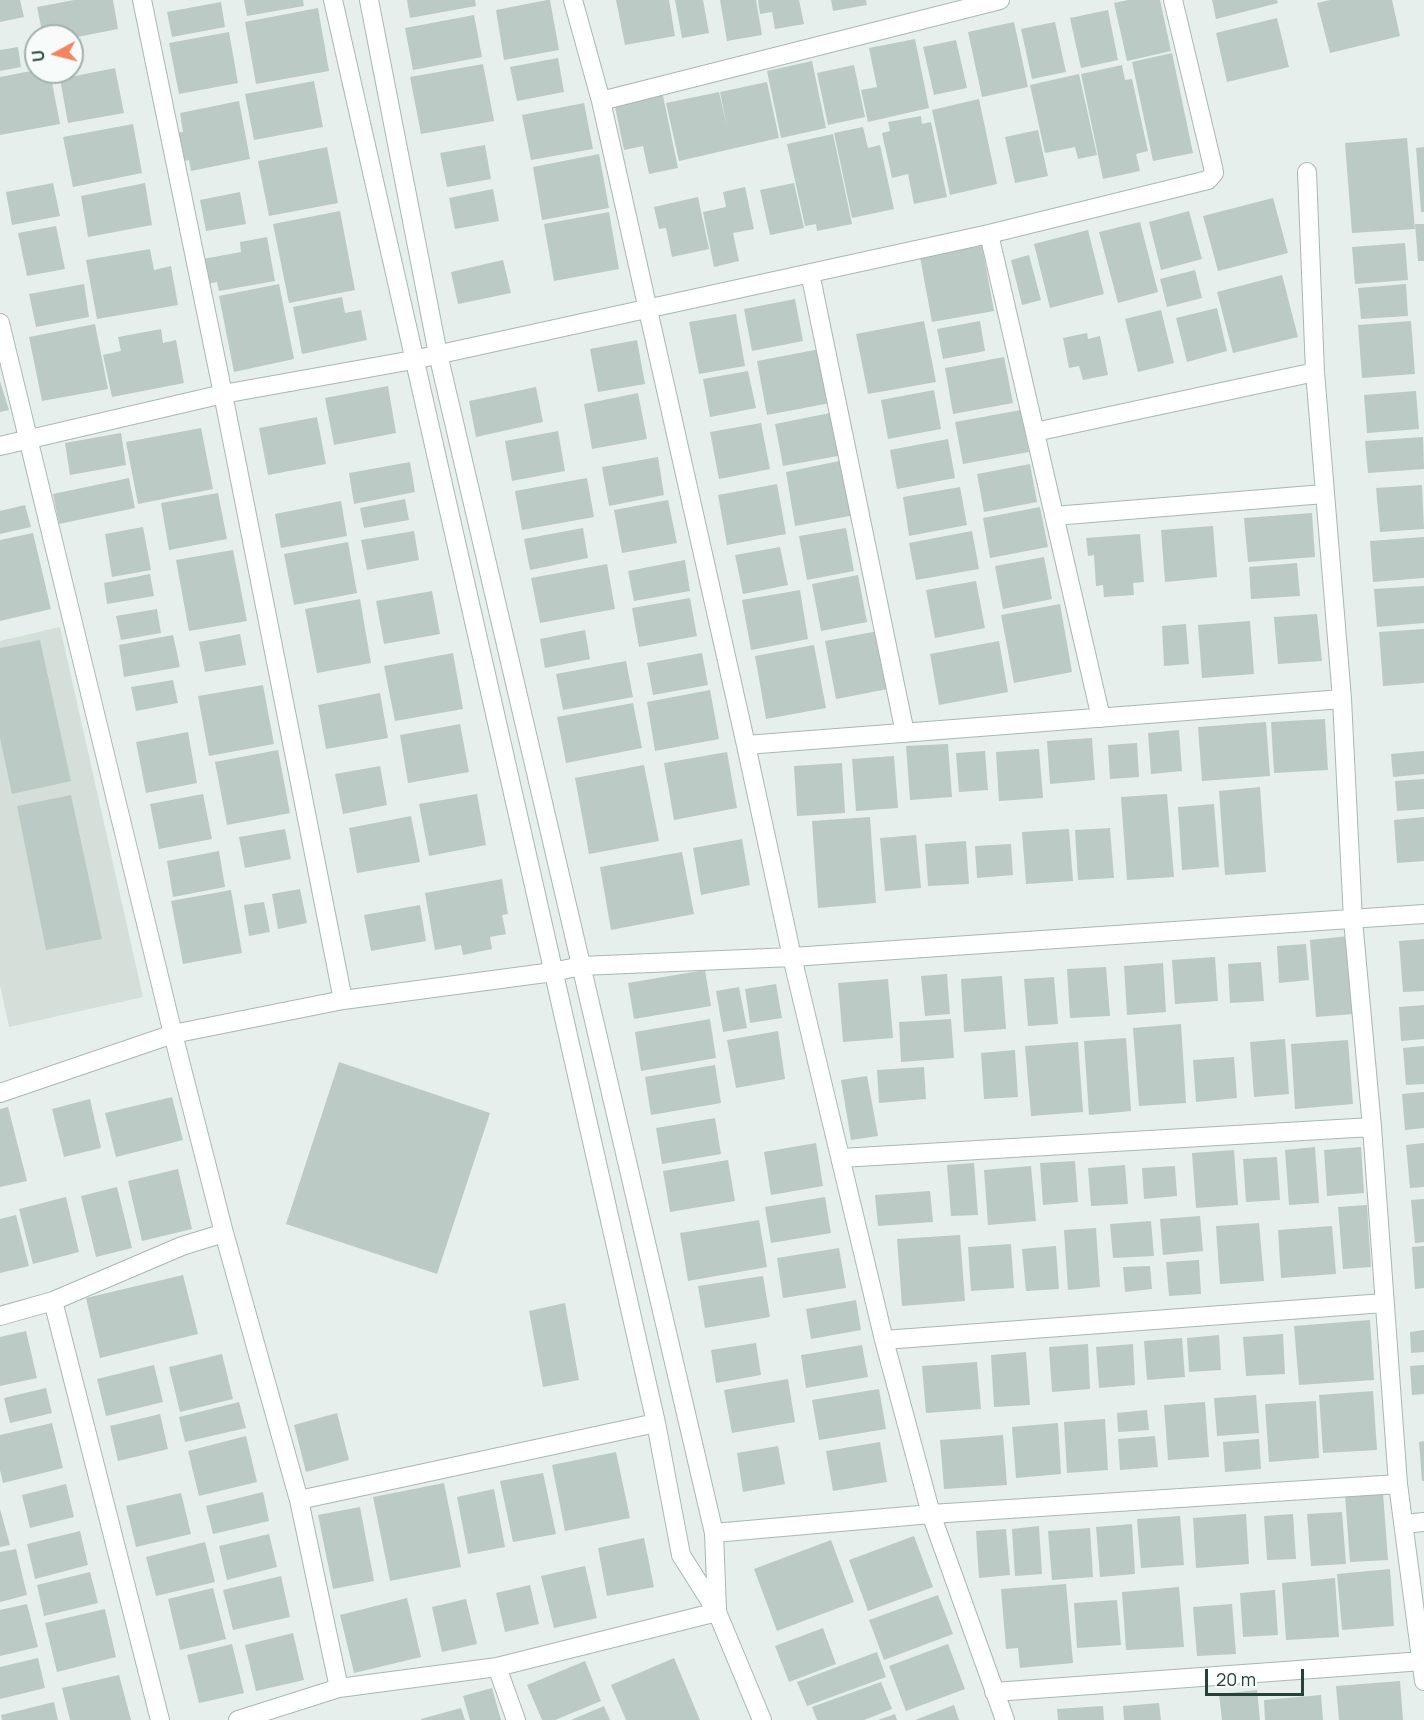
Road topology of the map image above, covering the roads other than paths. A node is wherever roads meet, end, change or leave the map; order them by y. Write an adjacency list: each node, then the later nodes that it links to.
1 (142, 0): 17 (street)
2 (333, 0): 15 (street)
3 (369, 0): 14 (street)
4 (573, 0): 8 (street)
5 (1000, 0): 7 (street)
6 (1173, 0): 10 (street)
7 (946, 6): 8 (street)
8 (601, 100): 12 (street)
9 (1306, 172): 16 (street)
10 (989, 234): 11 (street); 18 (street)
11 (810, 273): 12 (street); 25 (street)
12 (648, 308): 14 (street); 26 (street)
13 (0, 323): 19 (street)
14 (438, 354): 15 (street); 30 (street)
15 (413, 360): 17 (street); 31 (street)
16 (1315, 372): 18 (street); 21 (street)
17 (223, 394): 19 (street); 32 (street)
18 (1035, 432): 22 (street)
19 (27, 440): 20 (street); 33 (street)
20 (0, 446)
21 (1324, 494): 22 (street); 23 (street)
22 (1054, 516): 24 (street)
23 (1342, 699): 24 (street); 28 (street)
24 (1101, 718): 25 (street)
25 (905, 733): 26 (street)
26 (746, 745): 29 (street)
27 (1424, 914): 28 (street)
28 (1353, 920): 29 (street); 35 (street)
29 (792, 957): 30 (street); 36 (street)
30 (581, 966): 31 (street); 48 (street)
31 (553, 972): 32 (street); 42 (street)
32 (343, 1000): 33 (street)
33 (173, 1034): 34 (street); 37 (street)
34 (0, 1093)
35 (1372, 1127): 36 (street); 39 (street)
36 (841, 1158): 41 (street)
37 (224, 1233): 38 (street); 44 (street)
38 (53, 1301): 40 (street); 55 (street)
39 (1384, 1303): 41 (street); 43 (street)
40 (0, 1316)
41 (884, 1340): 45 (street)
42 (656, 1422): 44 (street); 49 (street)
43 (1398, 1484): 45 (street); 47 (street)
44 (298, 1500): 53 (street)
45 (931, 1514): 48 (street); 54 (street)
46 (1424, 1522): 47 (street)
47 (1404, 1524): 50 (street)
48 (714, 1533): 49 (street)
49 (717, 1612): 51 (street); 58 (street)
50 (1423, 1661): 52 (street); 54 (street)
51 (497, 1667): 53 (street); 57 (street)
52 (1424, 1681)
53 (339, 1688): 56 (street)
54 (994, 1692): 59 (street)
55 (160, 1720)
56 (238, 1720)
57 (516, 1720)
58 (762, 1720)
59 (1005, 1720)

